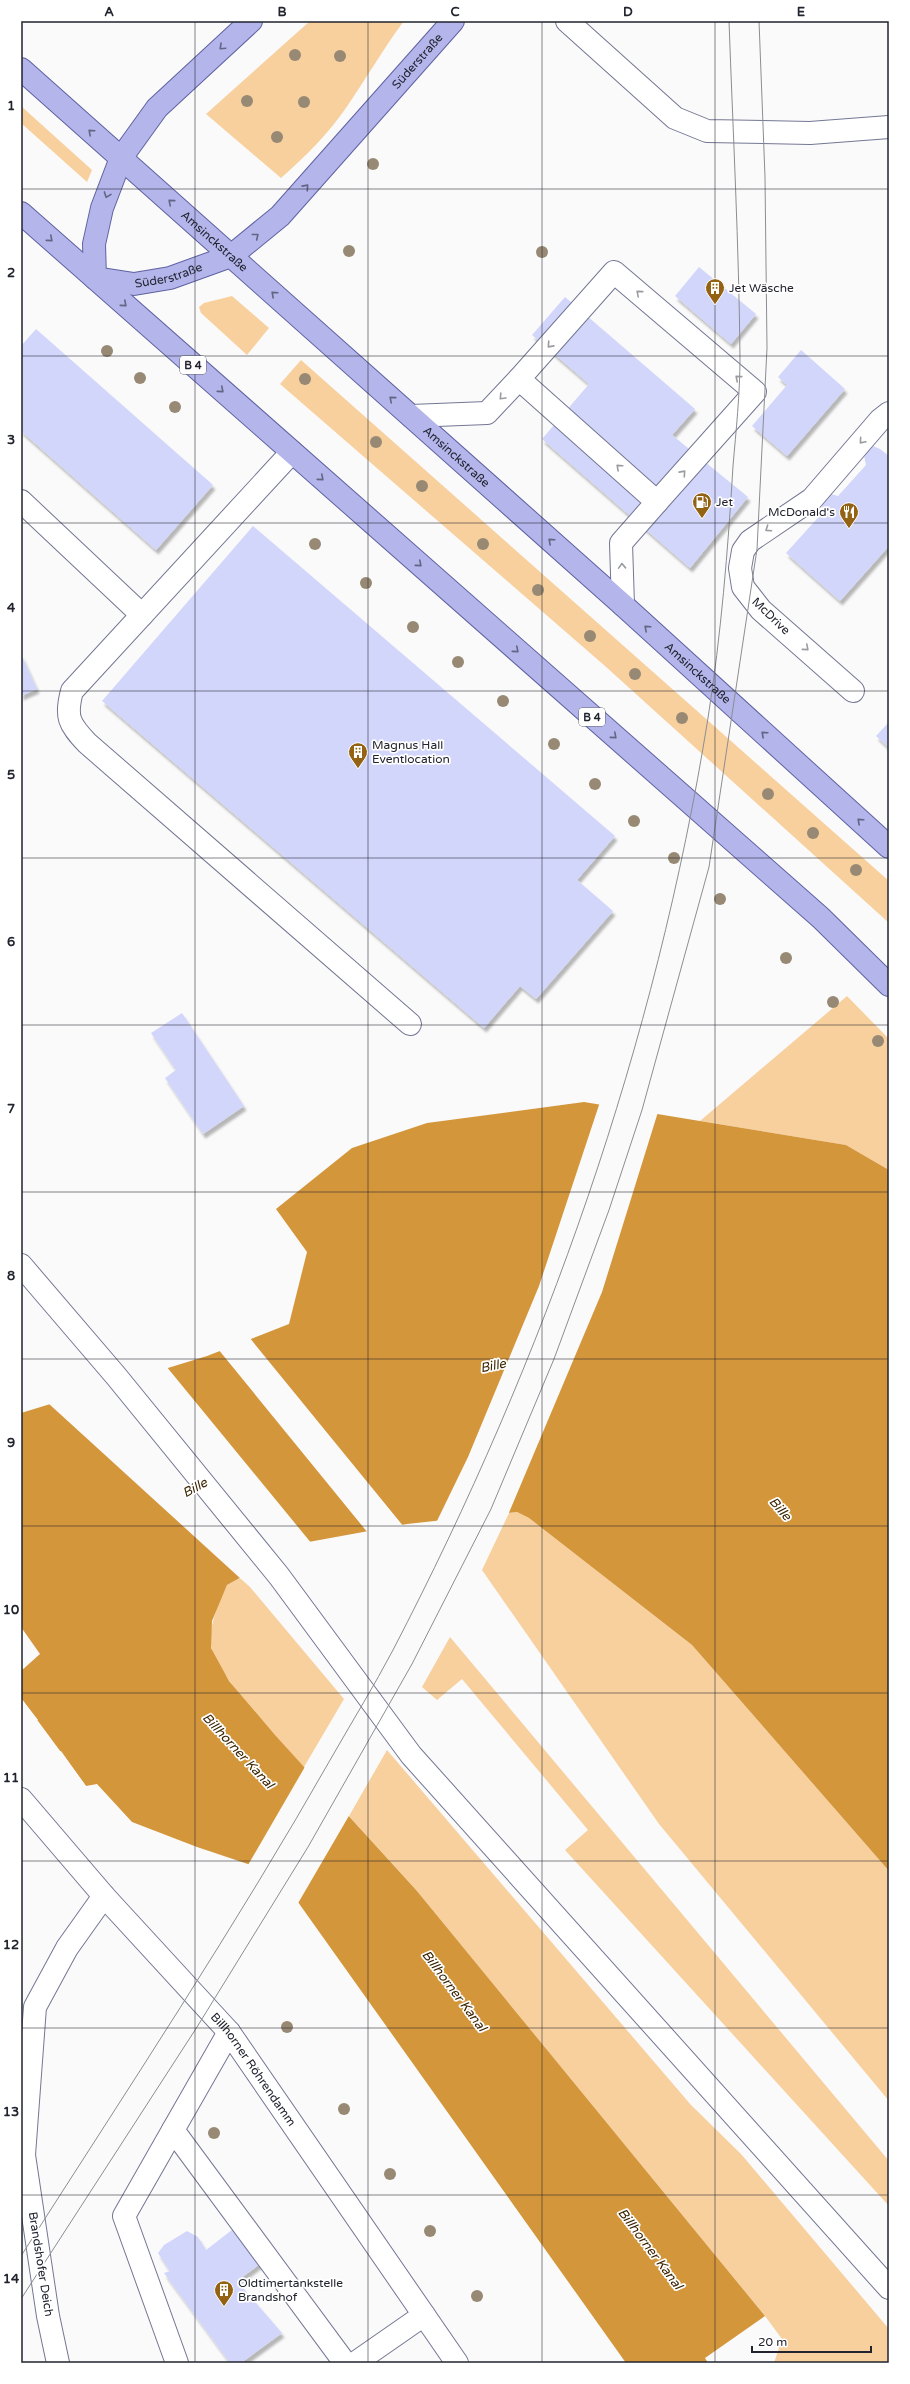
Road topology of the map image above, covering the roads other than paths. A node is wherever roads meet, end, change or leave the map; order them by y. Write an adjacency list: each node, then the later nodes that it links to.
1 (251, 21): 6 (main road, one-way to 6)
2 (453, 21): 8 (main road, Süderstraße, one-way to 2)
3 (567, 21): 5 (street)
4 (21, 69): 6 (main road, Amsinckstraße, one-way to 4)
5 (889, 127)
6 (121, 158): 8 (main road, Amsinckstraße, one-way to 6); 9 (main road, one-way to 9)
7 (21, 213): 9 (main road, B 4, one-way to 9)
8 (231, 256): 9 (main road, Süderstraße); 12 (main road, Amsinckstraße, one-way to 8)
9 (95, 278): 13 (main road, B 4, one-way to 13)
10 (519, 379): 12 (street, one-way to 12); 15 (street, one-way to 10); 15 (street, one-way to 10)
11 (889, 413): 18 (street, McDrive, one-way to 18)
12 (411, 416): 16 (main road, Amsinckstraße, one-way to 12)
13 (292, 452): 17 (street); 20 (main road, B 4, one-way to 20)
14 (21, 501): 17 (street)
15 (657, 502): 16 (street, one-way to 15)
16 (623, 605): 19 (main road, Amsinckstraße, one-way to 16)
17 (142, 615): 21 (street)
18 (853, 691)
19 (889, 847)
20 (889, 985)
21 (410, 1024)
22 (21, 1265): 28 (street)
23 (26, 1806): 24 (street, Billhorner Röhrendamm)
24 (104, 1896): 25 (street, Billhorner Röhrendamm); 26 (street, Brandshofer Deich)
25 (229, 2032): 27 (street); 29 (street, Billhorner Röhrendamm)
26 (26, 2046): 30 (street, Brandshofer Deich)
27 (173, 2130): 31 (street); 32 (street)
28 (889, 2288)
29 (424, 2315): 33 (street); 34 (street, Billhorner Röhrendamm)
30 (58, 2363)
31 (177, 2363)
32 (345, 2363)
33 (355, 2363)
34 (457, 2363)

